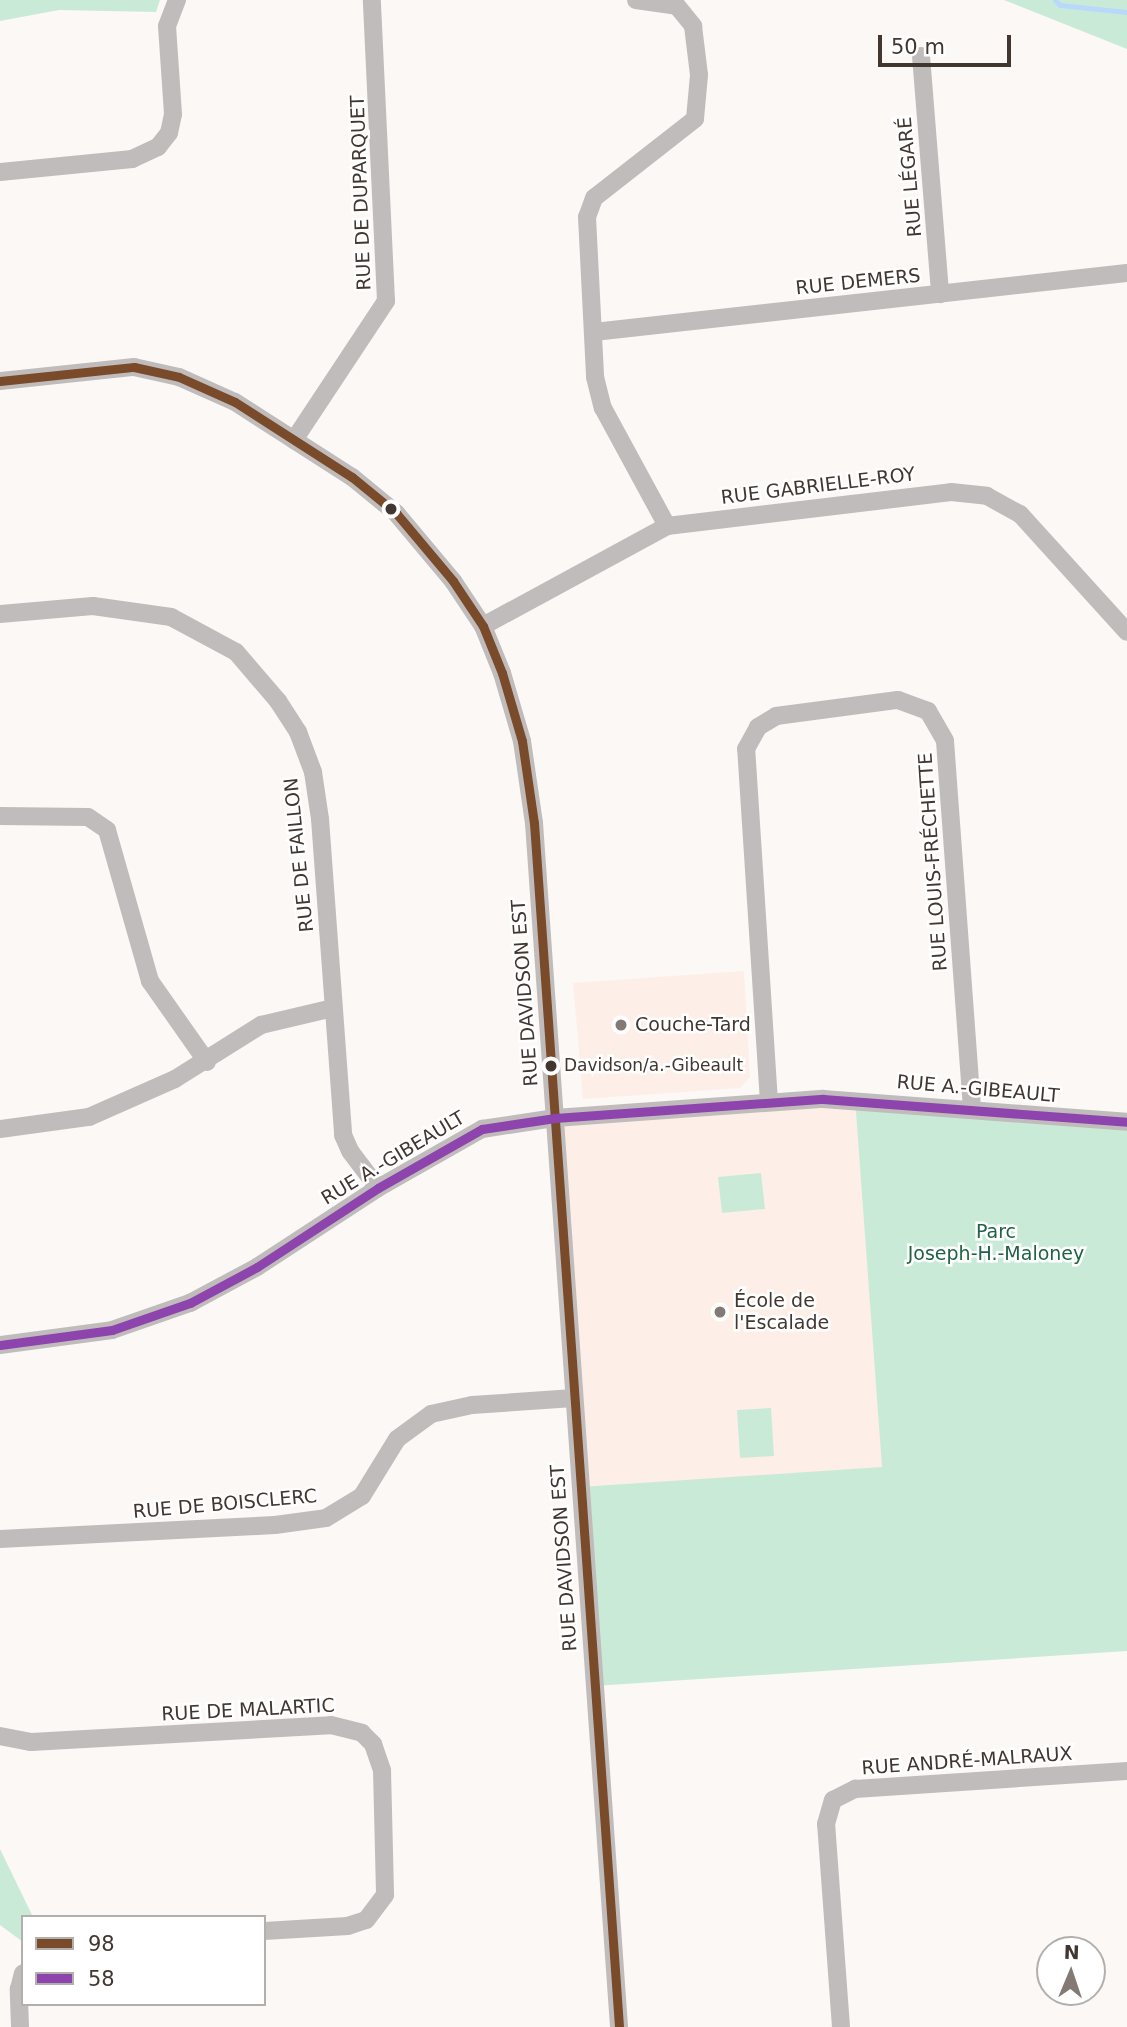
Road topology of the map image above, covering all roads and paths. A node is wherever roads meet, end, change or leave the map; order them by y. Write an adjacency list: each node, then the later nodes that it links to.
1 (177, 0): 5 (street)
2 (372, 0): 10 (street, RUE DE DUPARQUET)
3 (636, 0): 8 (street)
4 (922, 56): 7 (street, RUE LÉGARÉ)
5 (0, 172)
6 (1127, 273): 7 (street, RUE DEMERS)
7 (940, 294): 8 (street, RUE DEMERS)
8 (594, 332): 11 (street)
9 (0, 381): 10 (street, RUE DAVIDSON EST)
10 (294, 440): 13 (street, RUE DAVIDSON EST)
11 (667, 526): 13 (street, RUE GABRIELLE-ROY); 14 (street, RUE GABRIELLE-ROY)
12 (0, 614): 16 (street, RUE DE FAILLON)
13 (483, 626): 20 (street, RUE DAVIDSON EST)
14 (1127, 632)
15 (0, 816): 17 (street)
16 (333, 1008): 17 (street); 23 (street, RUE DE FAILLON)
17 (207, 1062): 22 (street)
18 (769, 1102): 19 (street, RUE A.-GIBEAULT); 19 (street, RUE LOUIS-FRÉCHETTE); 20 (street, RUE A.-GIBEAULT)
19 (972, 1109): 21 (street, RUE A.-GIBEAULT)
20 (555, 1118): 23 (street, RUE A.-GIBEAULT); 25 (street, RUE DAVIDSON EST)
21 (1127, 1122)
22 (4, 1124)
23 (378, 1188): 24 (street, RUE A.-GIBEAULT)
24 (0, 1345)
25 (574, 1398): 26 (street, RUE DE BOISCLERC); 32 (street, RUE DAVIDSON EST)
26 (0, 1539)
27 (0, 1736): 29 (street, RUE DE MALARTIC)
28 (1127, 1771): 33 (street, RUE ANDRÉ-MALRAUX)
29 (266, 1931)
30 (21, 1981): 31 (street)
31 (20, 2027)
32 (619, 2027)
33 (841, 2027)

